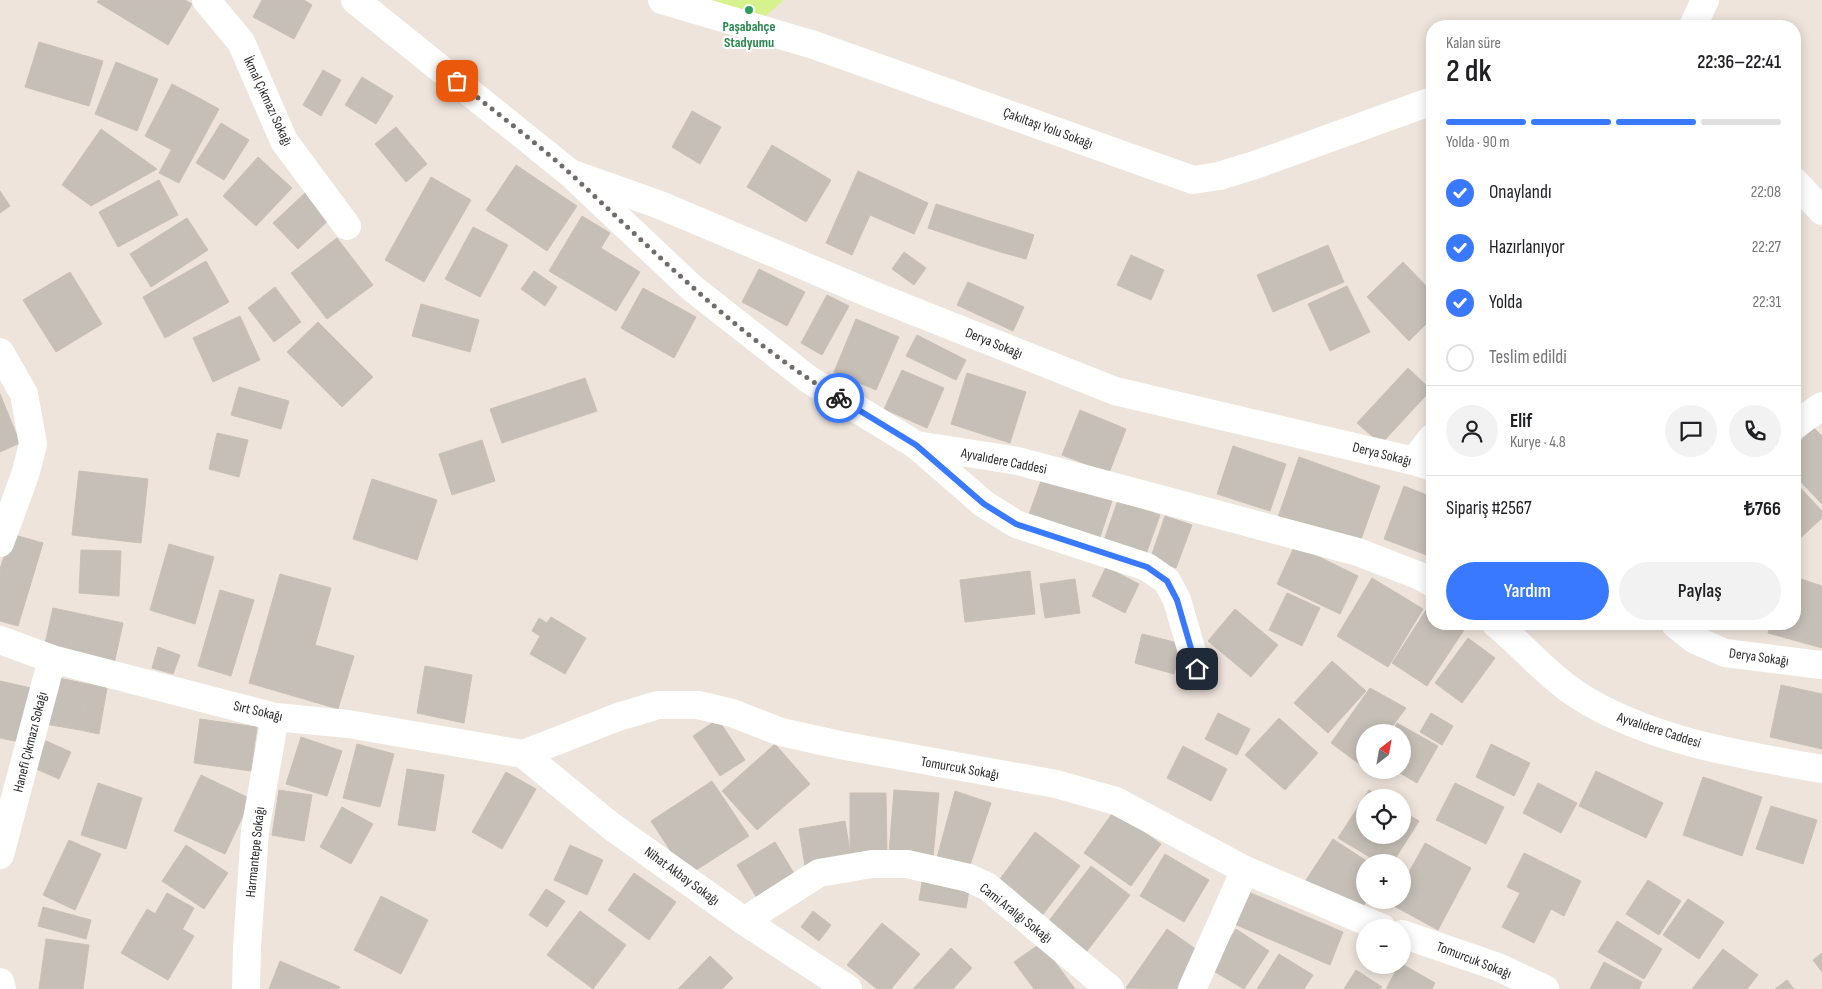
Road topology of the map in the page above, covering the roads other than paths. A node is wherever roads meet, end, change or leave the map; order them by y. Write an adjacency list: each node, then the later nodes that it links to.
1 (206, 0): 10 (street, İkmal Çıkmazı Sokağı)
2 (355, 0): 7 (street, Ayvalıdere Caddesi)
3 (662, 0): 6 (street, Çakıltaşı Yolu Sokağı)
4 (1705, 0): 5 (street)
5 (1696, 20)
6 (1426, 103)
7 (570, 173): 14 (street, Ayvalıdere Caddesi); 15 (street, Derya Sokağı)
8 (1801, 188): 9 (street)
9 (1822, 211)
10 (347, 226)
11 (0, 352): 16 (street)
12 (1822, 406): 13 (street)
13 (1801, 421)
14 (916, 445): 17 (street, Ayvalıdere Caddesi); 23 (street)
15 (1423, 464)
16 (0, 543)
17 (1426, 580)
18 (1503, 630): 26 (street, Ayvalıdere Caddesi)
19 (1682, 630): 22 (street, Derya Sokağı)
20 (0, 640): 21 (street, Sırt Sokağı)
21 (52, 659): 24 (street, Sırt Sokağı); 27 (street, Hanefi Çıkmazı Sokağı)
22 (1822, 665)
23 (1197, 669)
24 (275, 717): 25 (street, Sırt Sokağı); 34 (street, Harmantepe Sokağı)
25 (523, 754): 28 (street, Tomurcuk Sokağı); 30 (street, Nihat Akbay Sokağı)
26 (1822, 769)
27 (0, 855)
28 (1245, 870): 29 (street, Tomurcuk Sokağı); 37 (street)
29 (1361, 919)
30 (744, 921): 35 (street, Nihat Akbay Sokağı); 36 (street, Cami Aralığı Sokağı)
31 (1411, 937): 38 (street, Tomurcuk Sokağı)
32 (0, 982): 33 (street)
33 (2, 989)
34 (246, 989)
35 (848, 989)
36 (1110, 989)
37 (1192, 989)
38 (1544, 989)

